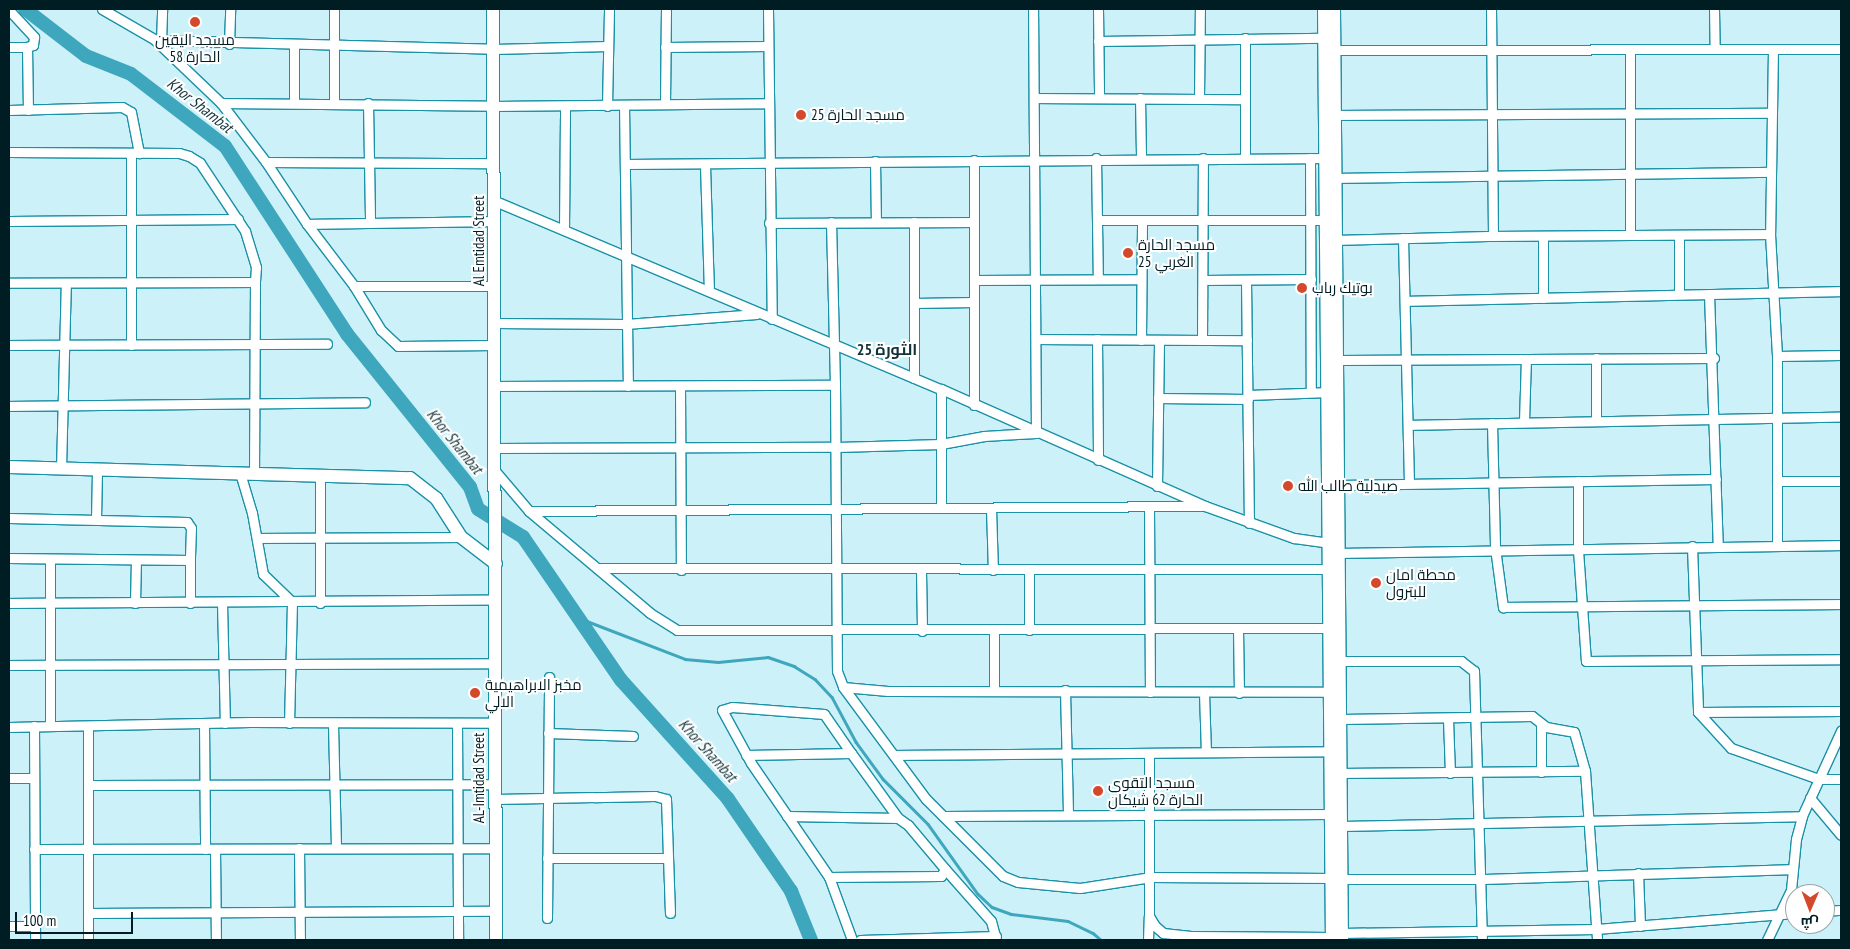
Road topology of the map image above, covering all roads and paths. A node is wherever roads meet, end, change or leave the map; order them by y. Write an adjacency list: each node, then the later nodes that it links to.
1 (102, 9): 20 (street)
2 (162, 9): 20 (street)
3 (230, 9): 22 (street)
4 (334, 9): 24 (street)
5 (493, 9): 31 (main road, Al Emtidad Street)
6 (608, 9): 25 (street)
7 (666, 9): 29 (street)
8 (768, 9): 26 (street)
9 (1033, 9): 38 (street)
10 (1098, 9): 21 (street)
11 (1200, 9): 17 (street)
12 (1324, 9): 19 (main road)
13 (1334, 9): 36 (main road)
14 (1491, 9): 32 (street)
15 (1714, 9): 30 (street)
16 (9, 10): 28 (street)
17 (1200, 38): 18 (street); 21 (street); 40 (street)
18 (1245, 38): 19 (street); 41 (street)
19 (1325, 38): 66 (main road)
20 (158, 41): 22 (street); 43 (street)
21 (1098, 41): 37 (street)
22 (229, 44): 23 (street)
23 (294, 44): 24 (street); 42 (street)
24 (334, 45): 31 (street); 44 (street)
25 (608, 46): 31 (street); 51 (street)
26 (768, 46): 29 (street); 46 (street)
27 (9, 47): 28 (street)
28 (27, 47): 53 (street)
29 (665, 47): 47 (street)
30 (1715, 48): 33 (street); 34 (street)
31 (494, 49): 49 (main road, Al Emtidad Street)
32 (1490, 49): 33 (street); 36 (street); 55 (street)
33 (1630, 49): 56 (street)
34 (1773, 49): 35 (street); 54 (street)
35 (1841, 49)
36 (1334, 50): 57 (main road)
37 (1099, 97): 38 (street); 39 (street)
38 (1034, 98): 60 (street)
39 (1140, 98): 40 (street); 62 (street)
40 (1199, 98): 41 (street)
41 (1245, 99): 64 (street)
42 (294, 102): 43 (street); 44 (street)
43 (220, 103): 69 (street)
44 (334, 103): 45 (street)
45 (368, 103): 49 (street); 72 (street)
46 (769, 103): 47 (street); 71 (street)
47 (665, 104): 48 (street)
48 (624, 105): 51 (street); 73 (street)
49 (495, 106): 50 (street); 70 (main road, Al Emtidad Street)
50 (565, 106): 51 (street); 96 (street)
51 (607, 106)
52 (9, 110): 53 (street)
53 (28, 110): 59 (street)
54 (1772, 112): 56 (street); 75 (street)
55 (1491, 113): 56 (street); 57 (street); 77 (street)
56 (1630, 113): 76 (street)
57 (1335, 115): 78 (main road)
58 (9, 152): 59 (street)
59 (135, 153): 80 (street); 87 (street)
60 (1035, 158): 61 (street); 67 (street); 109 (street)
61 (1096, 158): 62 (street); 81 (street)
62 (1141, 158): 63 (street)
63 (1203, 158): 64 (street); 83 (street)
64 (1245, 158): 65 (street)
65 (1310, 158): 66 (street); 84 (street)
66 (1326, 158): 85 (main road)
67 (974, 160): 68 (street); 93 (street)
68 (875, 161): 71 (street); 91 (street)
69 (266, 162): 72 (street); 95 (street)
70 (494, 163): 72 (street); 79 (main road, Al Emtidad Street)
71 (770, 163): 74 (street); 94 (street)
72 (368, 164): 89 (street)
73 (625, 164): 74 (street); 104 (street)
74 (705, 165): 118 (street)
75 (1771, 172): 76 (street); 97 (street)
76 (1630, 173): 77 (street); 98 (street)
77 (1492, 176): 78 (street); 100 (street)
78 (1336, 178): 103 (main road)
79 (495, 201): 88 (main road, Al Emtidad Street); 96 (street)
80 (238, 219): 87 (street); 112 (street)
81 (1097, 220): 82 (street); 105 (street)
82 (1142, 220): 83 (street); 106 (street)
83 (1203, 220): 84 (street); 110 (street)
84 (1310, 220): 85 (street); 107 (street)
85 (1327, 220): 158 (main road)
86 (9, 221): 87 (street)
87 (131, 221): 115 (street)
88 (495, 221): 89 (street); 117 (main road, Al Emtidad Street)
89 (370, 222): 95 (street)
90 (831, 222): 91 (street); 94 (street); 139 (street)
91 (876, 222): 92 (street)
92 (914, 222): 93 (street); 126 (street)
93 (974, 222): 108 (street)
94 (769, 223): 128 (street)
95 (307, 224): 116 (street)
96 (564, 230): 104 (street)
97 (1770, 234): 99 (street); 122 (street)
98 (1630, 235): 99 (street); 101 (street)
99 (1679, 235): 120 (street)
100 (1493, 236): 101 (street); 102 (street)
101 (1542, 236): 123 (street)
102 (1403, 238): 103 (street); 124 (street)
103 (1338, 240): 150 (main road)
104 (625, 257): 118 (street); 130 (street)
105 (1098, 279): 106 (street); 109 (street)
106 (1141, 279): 133 (street)
107 (1310, 279): 111 (street); 157 (street)
108 (974, 280): 109 (street); 125 (street)
109 (1036, 280): 131 (street)
110 (1203, 280): 111 (street); 135 (street)
111 (1246, 280): 136 (street)
112 (255, 282): 115 (street); 137 (street)
113 (9, 283): 114 (street)
114 (66, 283): 115 (street); 141 (street)
115 (131, 283): 142 (street)
116 (354, 286): 117 (street); 143 (street)
117 (495, 286): 129 (main road, Al Emtidad Street)
118 (709, 291): 127 (street)
119 (1841, 291): 122 (street)
120 (1679, 294): 121 (street); 123 (street)
121 (1709, 294): 122 (street); 147 (street)
122 (1775, 294): 145 (street)
123 (1543, 298): 124 (street)
124 (1405, 301): 148 (street)
125 (974, 302): 126 (street); 163 (street)
126 (914, 303): 151 (street)
127 (758, 314): 128 (street); 130 (street)
128 (772, 319): 139 (street)
129 (495, 324): 130 (street); 143 (main road, Al Emtidad Street)
130 (626, 324): 154 (street)
131 (1036, 339): 132 (street); 173 (street)
132 (1097, 340): 133 (street); 178 (street)
133 (1142, 340): 134 (street)
134 (1159, 340): 135 (street); 160 (street)
135 (1202, 340): 136 (street)
136 (1247, 340): 159 (street)
137 (255, 343): 138 (street); 142 (street); 161 (street)
138 (327, 344)
139 (833, 344): 151 (street); 152 (street)
140 (9, 345): 141 (street)
141 (64, 345): 142 (street); 165 (street)
142 (131, 345)
143 (495, 345): 153 (main road, Al Emtidad Street)
144 (1841, 355): 145 (street)
145 (1778, 356): 167 (street)
146 (1596, 358): 147 (street); 149 (street); 171 (street)
147 (1714, 358): 168 (street)
148 (1406, 359): 149 (street); 150 (street); 172 (street)
149 (1526, 359): 169 (street)
150 (1339, 360): 192 (main road)
151 (914, 378): 156 (street)
152 (835, 385): 155 (street); 175 (street)
153 (495, 386): 154 (street); 176 (main road, Al Emtidad Street)
154 (628, 386): 155 (street)
155 (680, 386): 177 (street)
156 (941, 389): 163 (street); 174 (street)
157 (1312, 392): 158 (street); 159 (street)
158 (1330, 392): 207 (main road)
159 (1248, 397): 160 (street); 203 (street)
160 (1158, 398): 193 (street)
161 (255, 402): 162 (street); 165 (street); 184 (street)
162 (366, 402)
163 (974, 405): 173 (street)
164 (9, 406): 165 (street)
165 (63, 406): 180 (street)
166 (1841, 417): 167 (street)
167 (1777, 419): 168 (street); 188 (street)
168 (1713, 420): 171 (street); 186 (street)
169 (1524, 421): 170 (street); 171 (street)
170 (1492, 422): 172 (street); 190 (street)
171 (1596, 422)
172 (1408, 426): 191 (street)
173 (1036, 433): 174 (street); 178 (street)
174 (941, 444): 175 (street); 197 (street)
175 (837, 447): 177 (street); 199 (street)
176 (495, 448): 177 (street); 183 (main road, Al Emtidad Street)
177 (682, 449): 196 (street)
178 (1098, 460): 193 (street)
179 (9, 467): 180 (main road)
180 (62, 469): 181 (main road)
181 (96, 470): 182 (main road); 202 (street)
182 (240, 473): 184 (main road); 204 (street)
183 (495, 473): 200 (street); 217 (main road)
184 (254, 474): 185 (main road)
185 (320, 474): 205 (main road); 206 (street)
186 (1716, 479): 187 (street); 210 (street)
187 (1578, 481): 190 (street); 213 (street)
188 (1777, 481): 189 (street); 211 (street)
189 (1841, 481)
190 (1491, 482): 191 (street); 212 (street)
191 (1409, 484): 192 (street)
192 (1340, 485): 214 (main road)
193 (1157, 486): 195 (street)
194 (1149, 506): 195 (street); 198 (street); 221 (street)
195 (1205, 506): 203 (street)
196 (681, 508): 199 (street); 200 (street); 224 (street)
197 (941, 508): 198 (street); 199 (street)
198 (991, 508): 226 (street)
199 (838, 509): 225 (street)
200 (529, 511): 220 (street)
201 (9, 518): 202 (street)
202 (96, 519): 219 (street)
203 (1249, 523): 207 (street)
204 (257, 538): 206 (street); 229 (street)
205 (461, 538): 206 (street); 217 (main road)
206 (320, 539): 235 (street)
207 (1331, 543): 223 (main road)
208 (1841, 545): 211 (street)
209 (1692, 546): 210 (street); 213 (street); 237 (street)
210 (1718, 546): 211 (street)
211 (1776, 546)
212 (1495, 548): 213 (street); 214 (street); 238 (street)
213 (1578, 550): 238 (street)
214 (1340, 552): 248 (main road)
215 (9, 558): 216 (street)
216 (50, 559): 218 (street); 231 (street)
217 (496, 559): 228 (main road, AL-Imtidad Street)
218 (136, 560): 219 (street); 232 (street)
219 (190, 560): 233 (street)
220 (598, 568): 224 (street); 245 (street)
221 (1149, 568): 222 (street); 223 (street); 243 (street)
222 (1029, 569): 226 (street); 242 (street)
223 (1331, 569): 239 (main road)
224 (681, 570): 225 (street)
225 (838, 570): 227 (street); 245 (street)
226 (993, 570): 227 (street)
227 (920, 571): 244 (street)
228 (495, 600): 235 (street); 249 (main road, AL-Imtidad Street)
229 (292, 602): 234 (street); 235 (street); 251 (street)
230 (9, 603): 231 (street)
231 (50, 603): 232 (street); 253 (street)
232 (135, 603): 233 (street)
233 (190, 603): 234 (street)
234 (222, 603): 250 (street)
235 (320, 603)
236 (1841, 604): 237 (street)
237 (1696, 606): 238 (street); 246 (street)
238 (1581, 607): 246 (street)
239 (1330, 628): 240 (street); 260 (main road)
240 (1238, 629): 243 (street); 261 (street)
241 (994, 630): 242 (street); 244 (street); 257 (street)
242 (1029, 630): 243 (street)
243 (1149, 630): 258 (street)
244 (922, 631): 245 (street)
245 (837, 632): 255 (street)
246 (1697, 659): 247 (street); 263 (street)
247 (1841, 659)
248 (1341, 660): 264 (street); 265 (main road)
249 (495, 663): 251 (street); 270 (main road, AL-Imtidad Street)
250 (223, 664): 251 (street); 253 (street); 267 (street)
251 (293, 664): 268 (street)
252 (9, 665): 253 (street)
253 (50, 665): 276 (street)
254 (549, 677): 279 (street)
255 (843, 687): 257 (street); 286 (street)
256 (1065, 690): 257 (street); 258 (street); 284 (street)
257 (994, 691)
258 (1150, 692): 259 (street)
259 (1204, 692): 261 (street); 282 (street)
260 (1331, 692): 261 (street); 281 (main road)
261 (1239, 693)
262 (1841, 711): 263 (street)
263 (1698, 712): 295 (street)
264 (1475, 718): 266 (street); 273 (street); 289 (street)
265 (1341, 719): 266 (street); 291 (main road)
266 (1448, 719): 292 (street)
267 (225, 723): 268 (street); 271 (street)
268 (289, 723): 272 (street)
269 (456, 723): 270 (street); 272 (street); 297 (street)
270 (496, 723): 298 (main road, AL-Imtidad Street)
271 (204, 724): 277 (street); 300 (street)
272 (333, 724): 301 (street)
273 (1541, 724): 288 (street); 290 (street)
274 (9, 726): 275 (street)
275 (34, 726): 276 (street); 294 (street)
276 (50, 726): 277 (street)
277 (88, 727): 299 (street)
278 (1841, 731): 295 (street)
279 (548, 733): 280 (street); 304 (street)
280 (633, 736)
281 (1331, 751): 282 (street); 306 (main road)
282 (1206, 752): 287 (street)
283 (851, 753): 285 (street); 285 (street); 311 (street)
284 (1066, 754): 286 (street); 287 (street); 305 (street)
285 (746, 755): 307 (street)
286 (896, 755): 308 (street)
287 (1149, 755): 309 (street)
288 (1585, 771): 290 (street); 312 (street)
289 (1477, 772): 290 (street); 292 (street); 313 (street)
290 (1540, 772)
291 (1342, 773): 292 (street); 314 (main road)
292 (1450, 773)
293 (9, 778): 294 (street)
294 (34, 778): 321 (street)
295 (1819, 779): 296 (street); 302 (street)
296 (1841, 779)
297 (456, 784): 298 (street); 301 (street); 319 (street)
298 (496, 784): 303 (main road, AL-Imtidad Street)
299 (88, 785): 300 (street); 322 (street)
300 (204, 785): 301 (street); 323 (street)
301 (334, 785): 318 (street)
302 (1810, 798): 310 (street); 315 (street)
303 (496, 799): 304 (street); 320 (main road, AL-Imtidad Street)
304 (547, 799): 324 (street); 325 (street)
305 (1068, 814): 308 (street); 309 (street)
306 (1331, 814): 309 (street); 332 (main road)
307 (787, 816): 311 (street); 330 (street)
308 (942, 816): 331 (street)
309 (1151, 816): 331 (street)
310 (1802, 816): 312 (street); 327 (street)
311 (898, 818): 326 (street)
312 (1590, 823): 313 (street); 329 (street)
313 (1478, 825): 314 (street); 333 (street)
314 (1342, 826): 332 (main road)
315 (1841, 835)
316 (215, 848): 317 (street); 323 (street); 336 (street)
317 (299, 848): 318 (street); 337 (street)
318 (336, 848): 319 (street)
319 (457, 848): 320 (street); 334 (street)
320 (496, 848): 335 (main road, AL-Imtidad Street)
321 (34, 849): 322 (street); 345 (street)
322 (88, 849): 323 (street); 338 (street)
323 (205, 849)
324 (547, 858): 325 (street); 343 (street)
325 (668, 858): 339 (street)
326 (945, 869): 330 (street); 349 (street)
327 (1792, 869): 328 (street); 340 (street)
328 (1638, 873): 329 (street); 346 (street)
329 (1593, 874): 333 (street); 347 (street)
330 (829, 877): 357 (street)
331 (1151, 877): 332 (street); 342 (street)
332 (1337, 878): 333 (street); 350 (main road)
333 (1480, 879): 348 (street)
334 (458, 911): 335 (street); 337 (street); 355 (street)
335 (496, 911): 356 (main road, AL-Imtidad Street)
336 (216, 912): 337 (street); 338 (street); 353 (street)
337 (300, 912): 354 (street)
338 (88, 913): 352 (street)
339 (670, 913)
340 (1777, 914): 341 (street); 346 (street); 361 (street)
341 (1785, 914)
342 (1149, 916): 350 (street); 359 (street)
343 (547, 918)
344 (9, 926): 345 (street)
345 (35, 926): 351 (street)
346 (1640, 926): 347 (street)
347 (1596, 929): 348 (street); 360 (street)
348 (1482, 936): 350 (street)
349 (996, 938): 358 (street)
350 (1337, 938)
351 (35, 940)
352 (88, 940)
353 (216, 940)
354 (300, 940)
355 (458, 940)
356 (496, 940)
357 (852, 940)
358 (860, 940)
359 (1148, 940)
360 (1597, 940)
361 (1767, 940)

